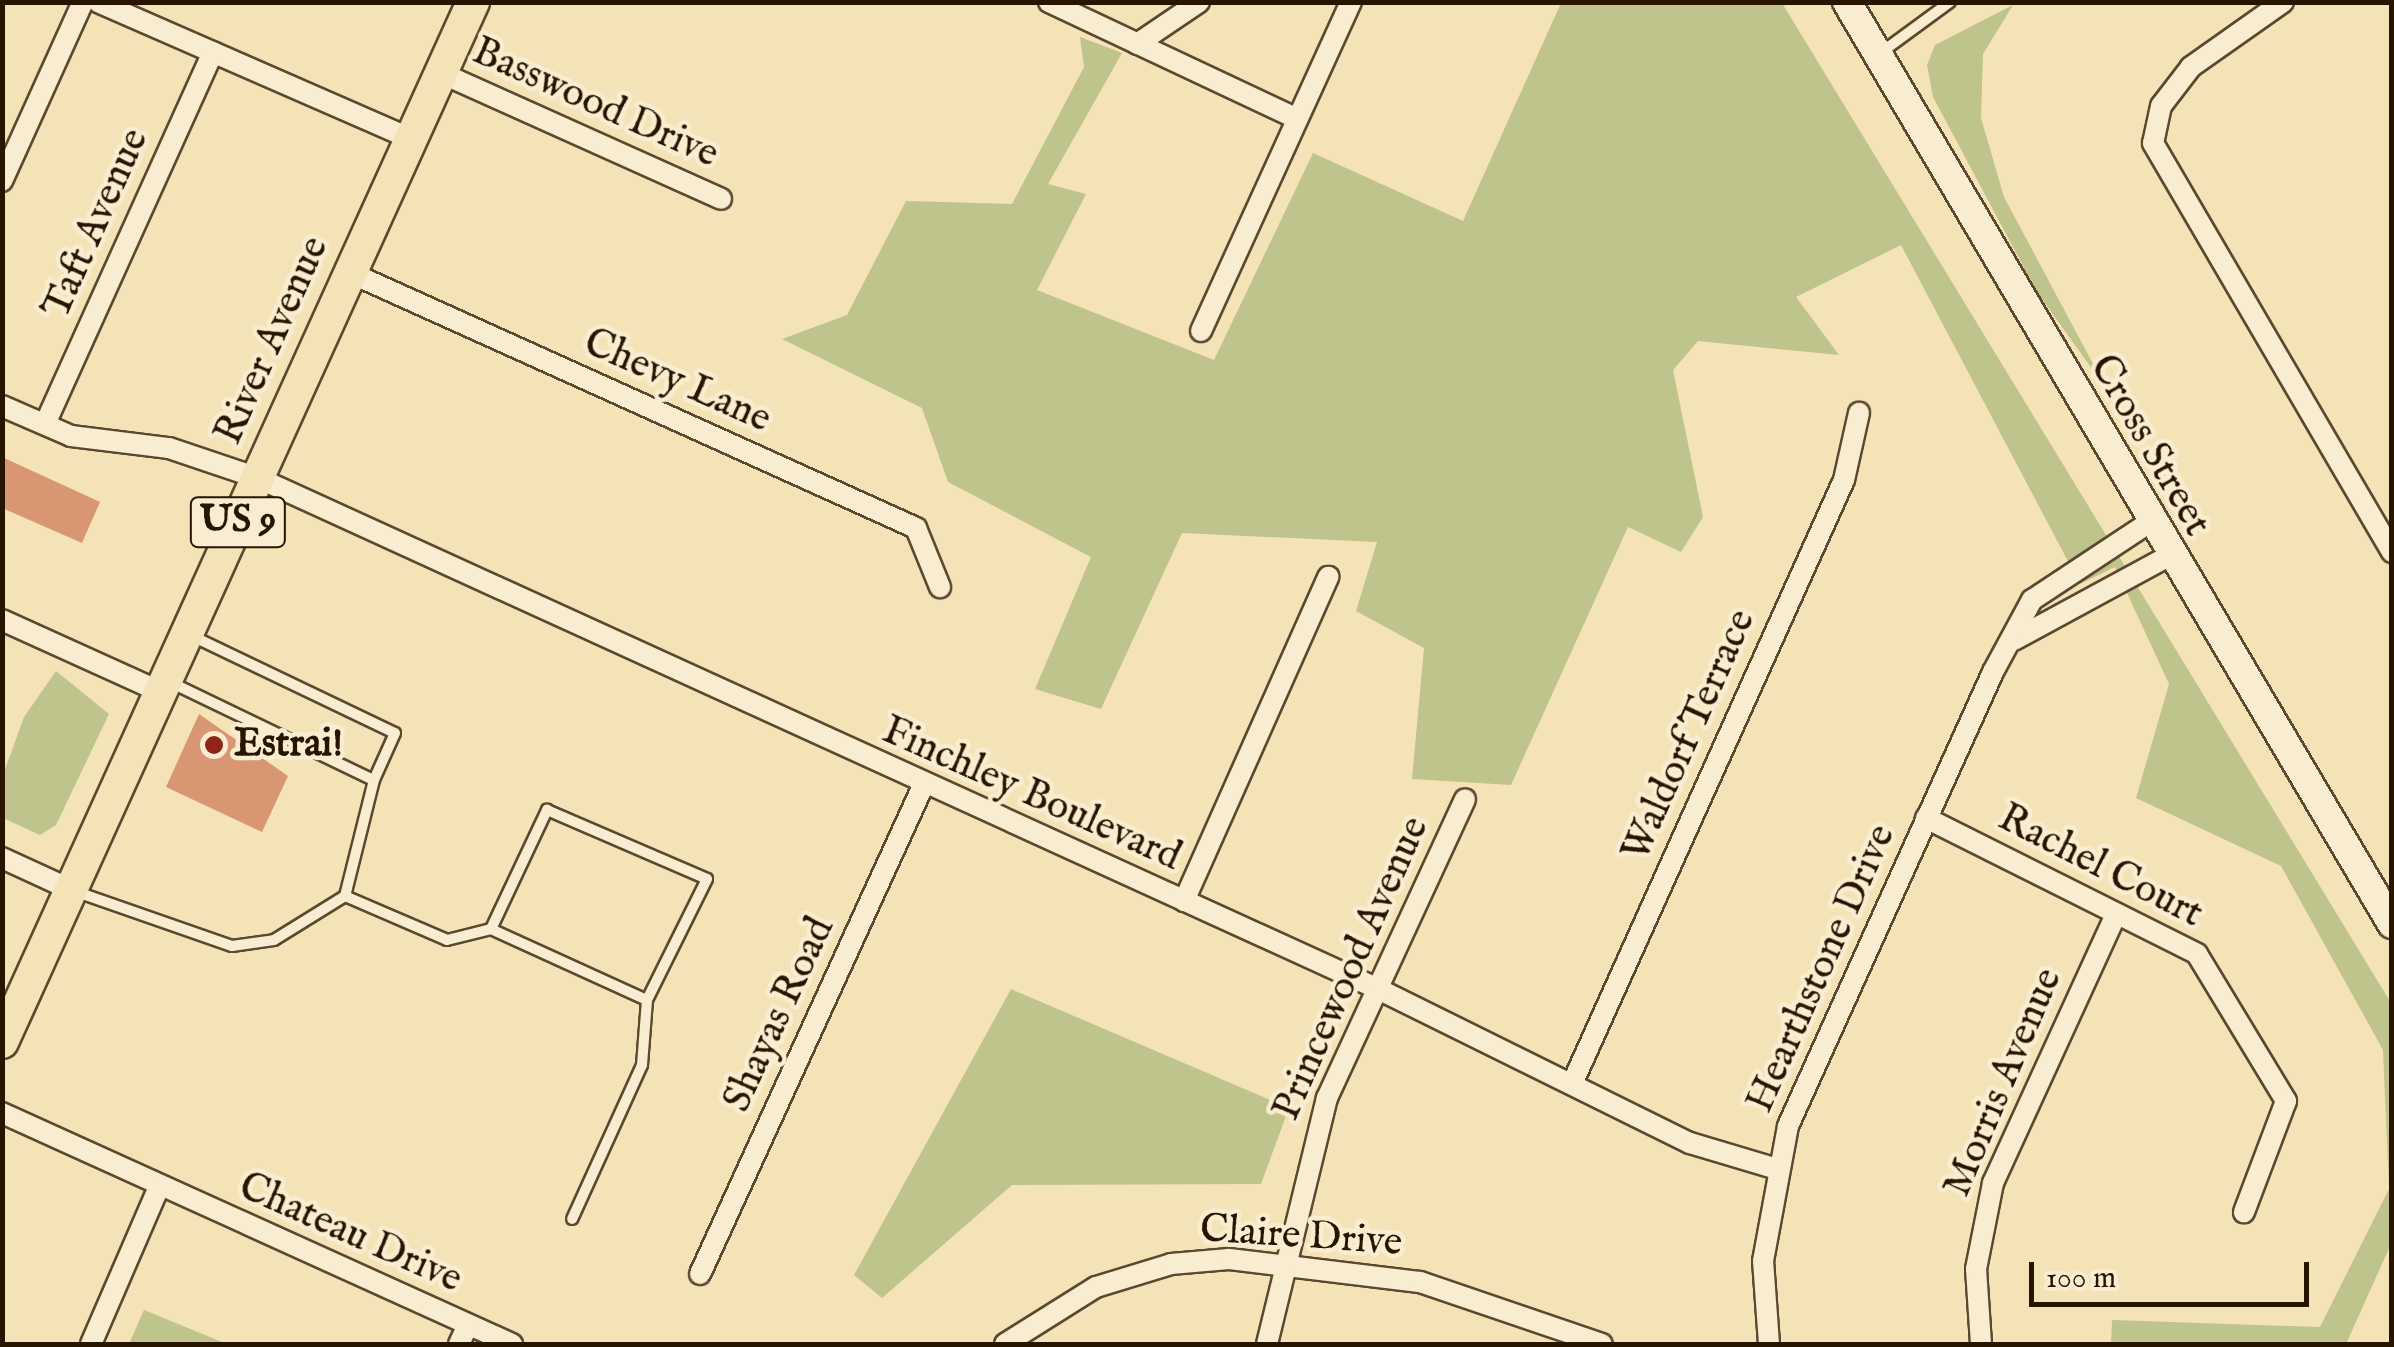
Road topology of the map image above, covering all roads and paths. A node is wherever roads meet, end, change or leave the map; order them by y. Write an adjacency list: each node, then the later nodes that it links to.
1 (83, 2): 16 (street)
2 (98, 2): 11 (street)
3 (473, 2): 13 (highway, River Avenue / US 9)
4 (1048, 2): 10 (street)
5 (1199, 2): 10 (street)
6 (1351, 2): 14 (street)
7 (1846, 2): 12 (main road, Cross Street)
8 (1950, 2): 12 (lane)
9 (2283, 2): 25 (street)
10 (1137, 44): 14 (street)
11 (213, 52): 15 (street); 22 (street, Taft Avenue)
12 (1878, 55): 24 (main road, Cross Street)
13 (441, 73): 15 (highway, River Avenue / US 9); 17 (street, Basswood Drive)
14 (1296, 118): 19 (street)
15 (412, 138): 18 (highway, River Avenue / US 9)
16 (2, 181)
17 (720, 199)
18 (350, 273): 23 (highway, River Avenue / US 9); 28 (street, Chevy Lane)
19 (1201, 332)
20 (2, 406): 22 (street, Finchley Boulevard)
21 (1859, 413): 47 (street, Waldorf Terrace)
22 (45, 424): 23 (street, Finchley Boulevard)
23 (258, 478): 30 (highway, River Avenue / US 9); 34 (street, Finchley Boulevard)
24 (2147, 524): 26 (main road, Cross Street); 31 (street, Hearthstone Drive)
25 (2392, 552)
26 (2166, 557): 31 (street); 42 (main road, Cross Street)
27 (1328, 577): 40 (street)
28 (940, 586)
29 (2, 620): 32 (street)
30 (187, 634): 32 (highway, River Avenue / US 9); 33 (lane)
31 (2014, 640): 36 (street, Hearthstone Drive)
32 (164, 686): 33 (lane); 38 (highway, River Avenue / US 9)
33 (374, 780): 39 (lane)
34 (923, 786): 40 (street, Finchley Boulevard); 54 (street, Shayas Road)
35 (1465, 798): 44 (street, Princewood Avenue)
36 (1926, 818): 41 (street, Rachel Court); 49 (street, Hearthstone Drive)
37 (2, 858): 38 (street)
38 (72, 890): 39 (lane); 46 (highway, River Avenue / US 9)
39 (345, 896): 43 (lane)
40 (1184, 902): 44 (street, Finchley Boulevard)
41 (2116, 914): 51 (street, Rachel Court); 62 (street, Morris Avenue)
42 (2392, 924)
43 (491, 929): 45 (lane); 45 (lane)
44 (1378, 989): 47 (street, Finchley Boulevard); 53 (street, Princewood Avenue)
45 (647, 1000): 52 (lane)
46 (2, 1042)
47 (1572, 1084): 49 (street, Finchley Boulevard)
48 (2, 1113): 50 (street, Chateau Drive)
49 (1777, 1169): 61 (street, Hearthstone Drive)
50 (159, 1186): 55 (street, Chateau Drive); 56 (street)
51 (2244, 1212)
52 (572, 1218)
53 (1284, 1264): 58 (street, Claire Drive); 59 (street, Princewood Avenue); 60 (street, Claire Drive)
54 (700, 1274)
55 (464, 1335): 57 (street, Chateau Drive)
56 (91, 1344)
57 (512, 1344)
58 (1006, 1344)
59 (1267, 1344)
60 (1602, 1344)
61 (1769, 1344)
62 (1981, 1344)

